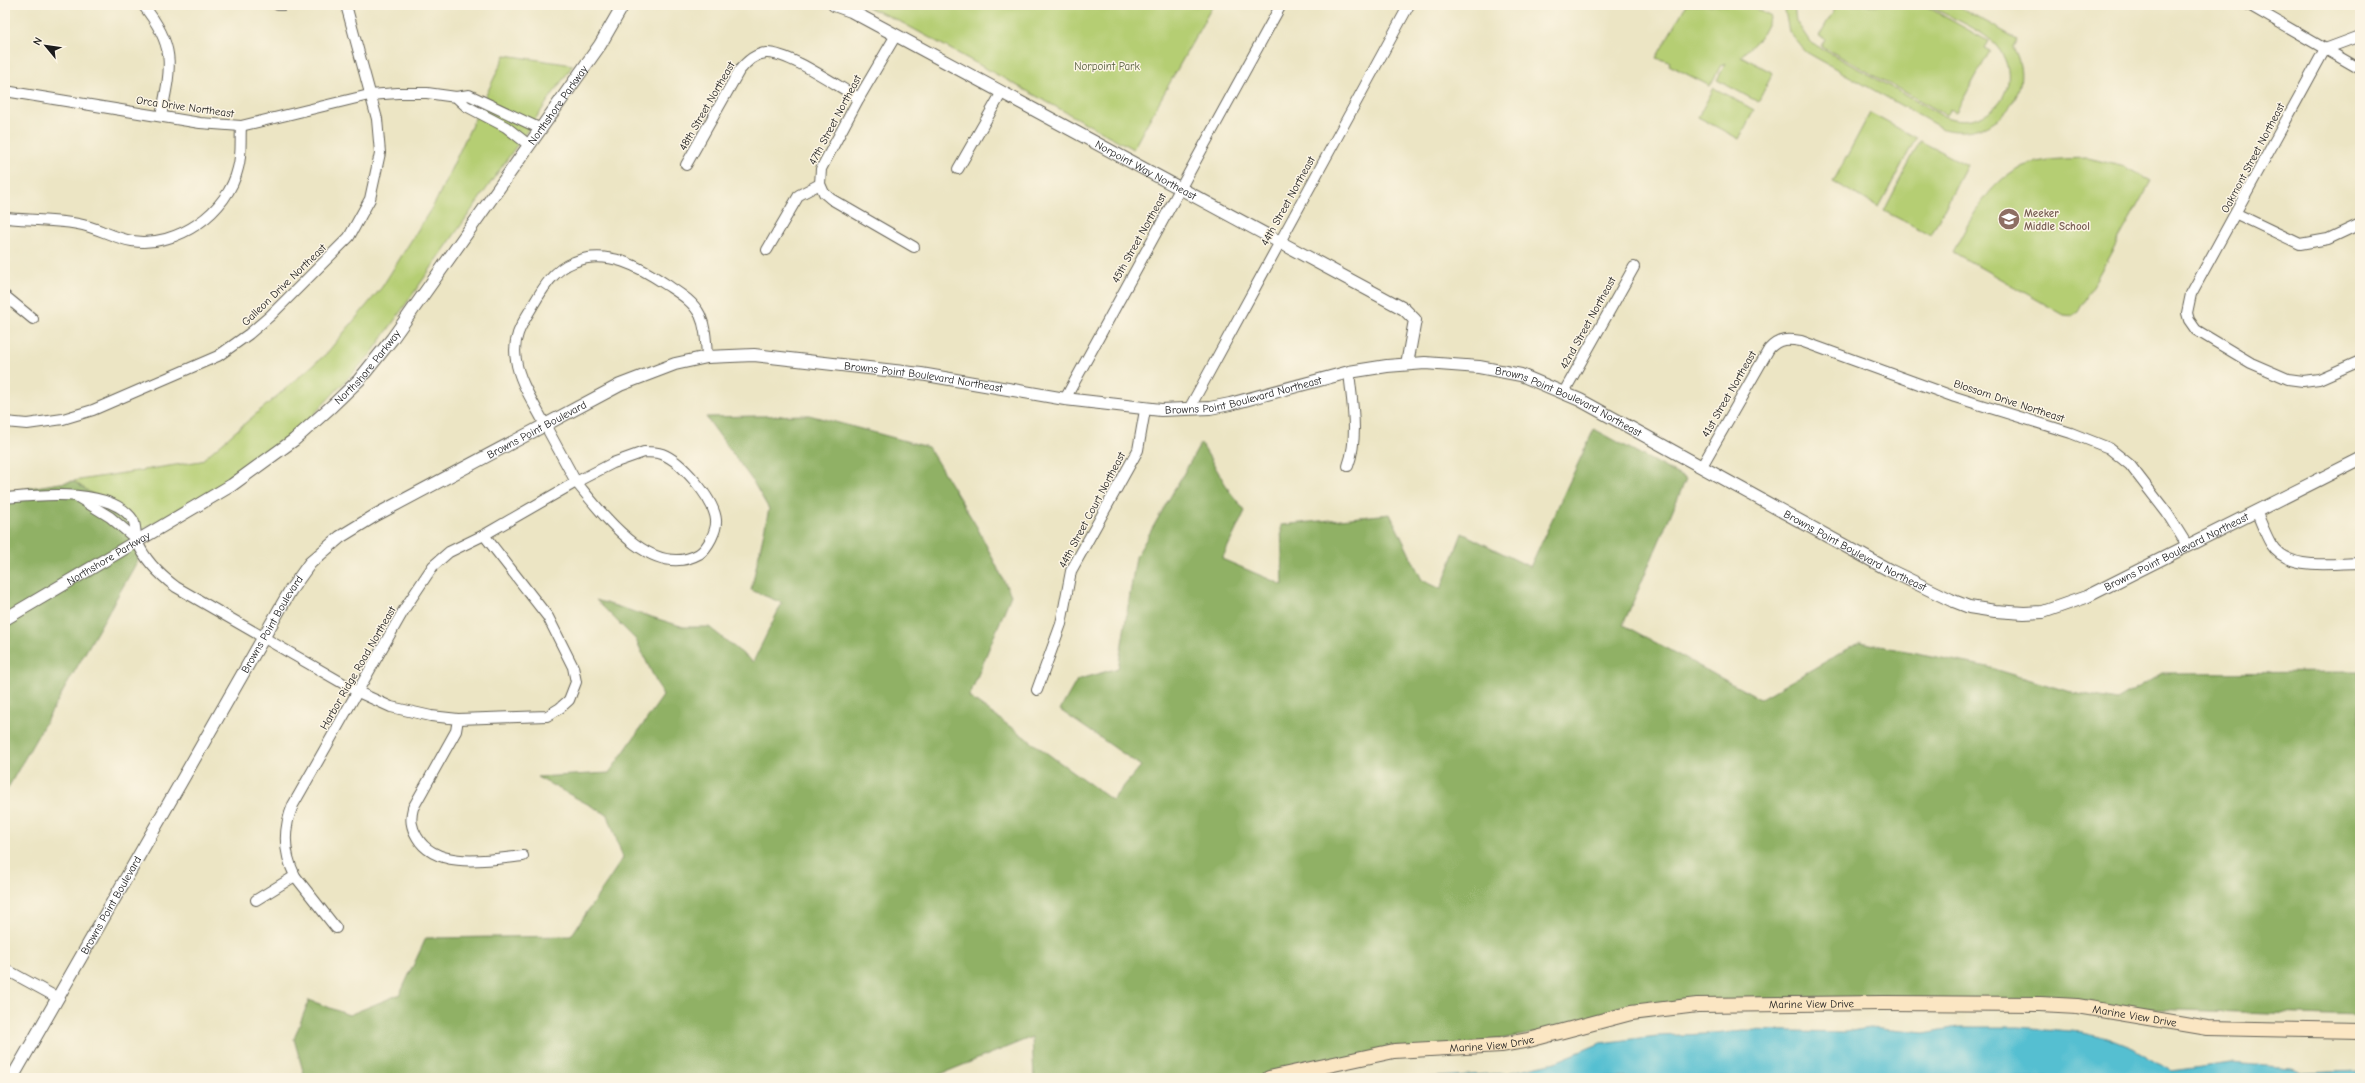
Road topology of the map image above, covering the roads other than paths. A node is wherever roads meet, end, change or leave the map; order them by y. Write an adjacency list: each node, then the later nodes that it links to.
1 (143, 5): 19 (street)
2 (278, 5): 3 (street)
3 (283, 5)
4 (346, 5): 16 (street, Galleon Drive Northeast)
5 (623, 5): 21 (street, Northshore Parkway)
6 (834, 5): 10 (street, Norpoint Way Northeast)
7 (1281, 5): 26 (street, 45th Street Northeast)
8 (1409, 5): 30 (street, 44th Street Northeast)
9 (2249, 5): 12 (street)
10 (896, 36): 15 (street, Norpoint Way Northeast); 18 (street, 47th Street Northeast)
11 (2360, 36): 12 (street)
12 (2325, 49): 13 (street); 27 (street, Oakmont Street Northeast)
13 (2360, 69)
14 (5, 91): 19 (street, Orca Drive Northeast)
15 (1002, 92): 24 (street); 26 (street, Norpoint Way Northeast)
16 (369, 95): 17 (street, Orca Drive Northeast); 20 (street, Orca Drive Northeast); 45 (street, Galleon Drive Northeast)
17 (456, 97): 21 (street, Orca Drive Northeast); 22 (street, Orca Drive Northeast)
18 (859, 98): 23 (street, 48th Street Northeast); 25 (street, 47th Street Northeast)
19 (161, 116): 20 (street, Orca Drive Northeast)
20 (241, 126): 28 (street)
21 (541, 129): 22 (street, Northshore Parkway)
22 (529, 145): 55 (street, Northshore Parkway)
23 (686, 165)
24 (958, 170)
25 (820, 184): 31 (street); 32 (street)
26 (1180, 188): 30 (street, Norpoint Way Northeast); 42 (street, 45th Street Northeast)
27 (2237, 214): 29 (street); 38 (street, Oakmont Street Northeast)
28 (5, 218)
29 (2360, 224)
30 (1280, 242): 39 (street, Norpoint Way Northeast); 44 (street, 44th Street Northeast)
31 (914, 247)
32 (767, 250)
33 (1634, 266): 41 (street, 42nd Street Northeast)
34 (5, 296): 35 (street)
35 (33, 319)
36 (1782, 340): 49 (street, 41st Street Northeast); 56 (street, Blossom Drive Northeast)
37 (708, 357): 42 (street, Browns Point Boulevard Northeast); 46 (street, Browns Point Boulevard); 46 (street)
38 (2360, 362)
39 (1407, 364): 40 (street, Browns Point Boulevard Northeast); 41 (street, Browns Point Boulevard Northeast)
40 (1349, 372): 44 (street, Browns Point Boulevard Northeast); 48 (street)
41 (1564, 392): 49 (street, Browns Point Boulevard Northeast)
42 (1065, 399): 43 (street, Browns Point Boulevard Northeast)
43 (1145, 410): 44 (street, Browns Point Boulevard Northeast); 60 (street, 44th Street Court Northeast)
44 (1189, 410)
45 (5, 422)
46 (545, 425): 50 (street); 59 (street, Browns Point Boulevard)
47 (2360, 460): 53 (street, Browns Point Boulevard Northeast)
48 (1348, 466)
49 (1702, 466): 56 (street, Browns Point Boulevard Northeast)
50 (576, 482): 50 (street, Harbor Ridge Road Northeast); 54 (street, Harbor Ridge Road Northeast)
51 (76, 496): 52 (street); 55 (street); 55 (street)
52 (5, 498)
53 (2256, 511): 56 (street, Browns Point Boulevard Northeast); 57 (street)
54 (484, 535): 61 (street, Harbor Ridge Road Northeast); 62 (street)
55 (137, 540): 58 (street, Northshore Parkway); 59 (street)
56 (2187, 545)
57 (2360, 563)
58 (5, 620)
59 (264, 638): 61 (street); 68 (street, Browns Point Boulevard)
60 (1037, 690)
61 (358, 692): 62 (street); 64 (street, Harbor Ridge Road Northeast)
62 (458, 719): 63 (street)
63 (523, 856)
64 (294, 876): 65 (street); 66 (street, Harbor Ridge Road Northeast)
65 (256, 900)
66 (336, 928)
67 (5, 970): 68 (street)
68 (58, 998): 70 (street, Browns Point Boulevard)
69 (2360, 1031): 71 (main road, Marine View Drive)
70 (12, 1078)
71 (1269, 1078)

